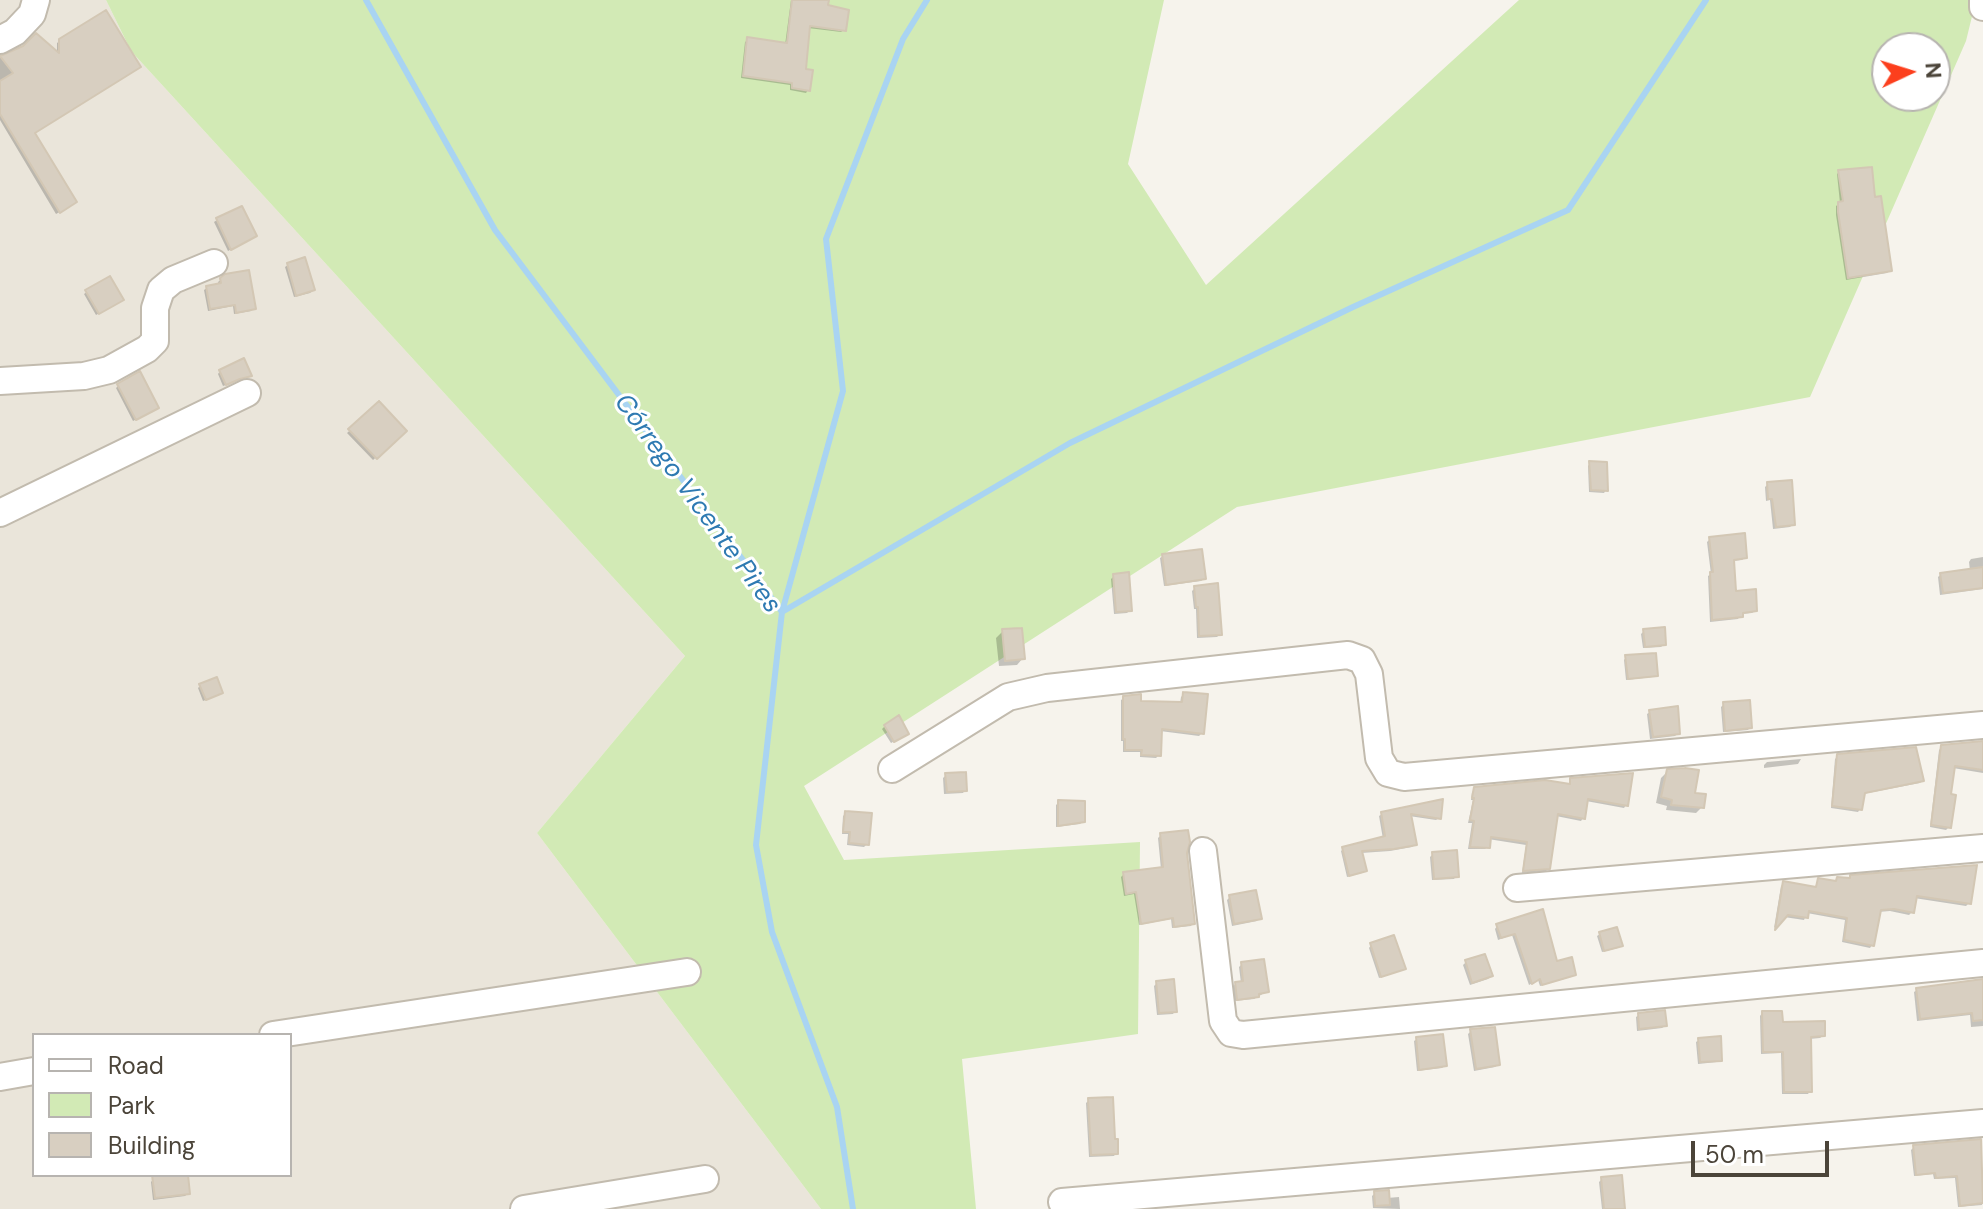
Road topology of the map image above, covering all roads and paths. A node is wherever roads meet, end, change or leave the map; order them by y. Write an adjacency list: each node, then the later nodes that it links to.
1 (36, 0): 4 (street)
2 (1983, 0): 3 (street)
3 (1983, 7)
4 (0, 40)
5 (214, 263): 6 (street)
6 (0, 381)
7 (247, 393): 8 (street)
8 (0, 513)
9 (1983, 725): 10 (street)
10 (892, 769)
11 (1983, 848): 13 (street)
12 (1203, 851): 14 (street)
13 (1517, 888)
14 (1983, 963)
15 (687, 972): 16 (street)
16 (286, 1033)
17 (32, 1071): 18 (street)
18 (0, 1077)
19 (1983, 1123): 21 (street)
20 (705, 1179): 22 (street)
21 (1062, 1202)
22 (524, 1209)

